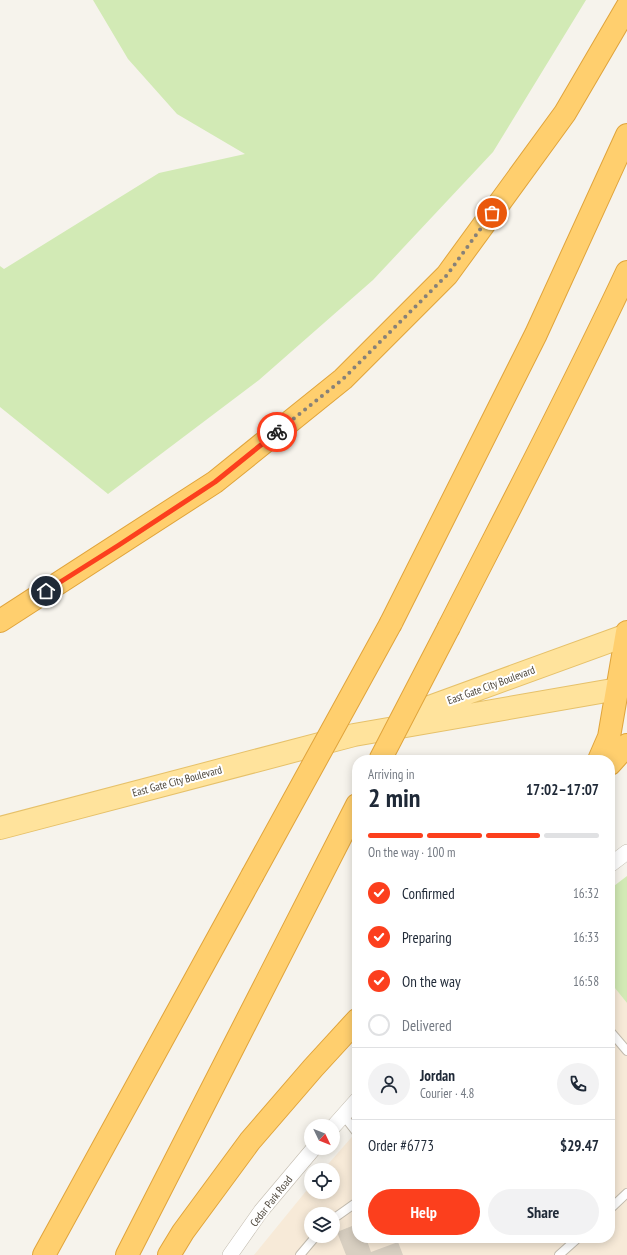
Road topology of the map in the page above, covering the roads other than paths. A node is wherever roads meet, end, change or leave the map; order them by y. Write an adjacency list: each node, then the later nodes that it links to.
1 (627, 7): 4 (highway)
2 (627, 135): 30 (highway, bridge)
3 (627, 272): 9 (highway, bridge)
4 (0, 621)
5 (627, 634): 6 (highway); 7 (main road, East Gate City Boulevard)
6 (622, 687): 7 (main road, East Gate City Boulevard); 10 (highway)
7 (354, 735): 13 (main road, East Gate City Boulevard)
8 (627, 745): 11 (highway)
9 (383, 755)
10 (601, 755)
11 (615, 758)
12 (352, 815): 31 (highway)
13 (0, 828)
14 (627, 852): 15 (street)
15 (615, 861)
16 (352, 1025): 32 (highway)
17 (615, 1037): 18 (lane)
18 (627, 1051)
19 (352, 1105): 20 (street)
20 (343, 1115): 21 (street); 22 (lane)
21 (340, 1119)
22 (352, 1127)
23 (308, 1155): 33 (street, Cedar Park Road)
24 (627, 1193): 25 (lane)
25 (615, 1204)
26 (352, 1206): 27 (lane)
27 (340, 1214)
28 (310, 1243): 34 (lane)
29 (572, 1243): 35 (lane)
30 (44, 1255)
31 (127, 1255)
32 (169, 1255)
33 (230, 1255)
34 (300, 1255)
35 (559, 1255)

